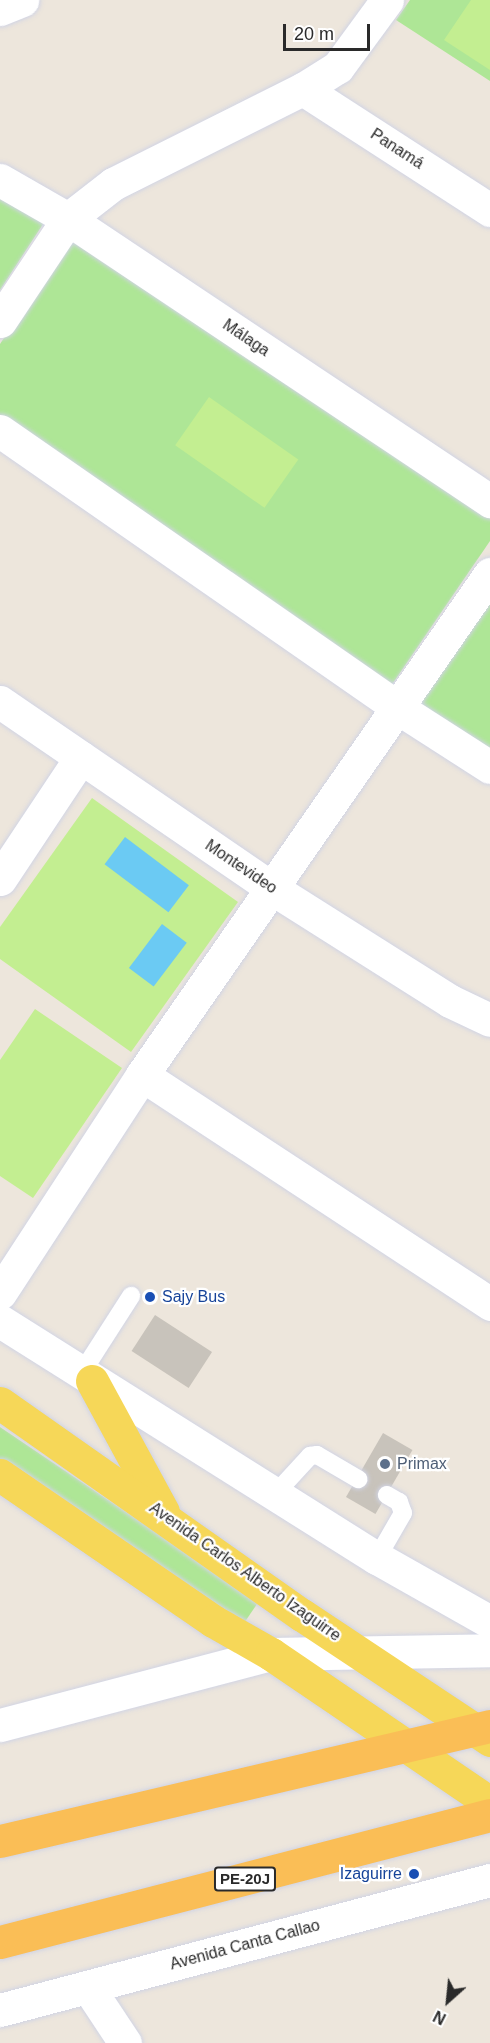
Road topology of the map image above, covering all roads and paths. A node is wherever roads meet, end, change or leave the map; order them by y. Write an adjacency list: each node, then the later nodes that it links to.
1 (22, 0): 3 (street)
2 (387, 0): 4 (street)
3 (0, 9)
4 (303, 89): 6 (street, Panamá); 7 (street)
5 (0, 180): 7 (street, Málaga)
6 (490, 210)
7 (68, 219): 8 (street); 10 (street, Málaga)
8 (0, 321)
9 (0, 431): 13 (street)
10 (490, 501)
11 (490, 574): 13 (street)
12 (0, 702): 14 (street, Montevideo)
13 (398, 708): 15 (street); 17 (street)
14 (81, 757): 16 (street); 17 (street, Montevideo)
15 (490, 767)
16 (0, 879)
17 (273, 889): 18 (street, Montevideo); 19 (street)
18 (490, 1020)
19 (142, 1075): 20 (street); 22 (street)
20 (0, 1293)
21 (131, 1296): 24 (lane)
22 (490, 1304)
23 (0, 1321): 24 (street)
24 (86, 1378): 28 (street); 30 (main road)
25 (0, 1403): 30 (main road, Avenida Carlos Alberto Izaguirre)
26 (0, 1475): 35 (main road)
27 (358, 1479): 28 (lane)
28 (275, 1494): 31 (street)
29 (387, 1495): 31 (lane)
30 (165, 1517): 33 (main road, Avenida Carlos Alberto Izaguirre)
31 (377, 1558): 32 (street)
32 (490, 1622)
33 (357, 1650): 34 (street); 35 (street); 37 (main road, Avenida Carlos Alberto Izaguirre)
34 (490, 1650)
35 (271, 1654): 36 (street); 38 (main road)
36 (0, 1725)
37 (485, 1732): 38 (highway)
38 (402, 1744): 39 (main road); 41 (highway)
39 (490, 1803)
40 (490, 1815): 43 (highway, PE-20J)
41 (0, 1841)
42 (490, 1881): 44 (street, Avenida Canta Callao)
43 (0, 1942)
44 (88, 1987): 45 (street, Avenida Canta Callao); 46 (street)
45 (0, 2010)
46 (125, 2043)

